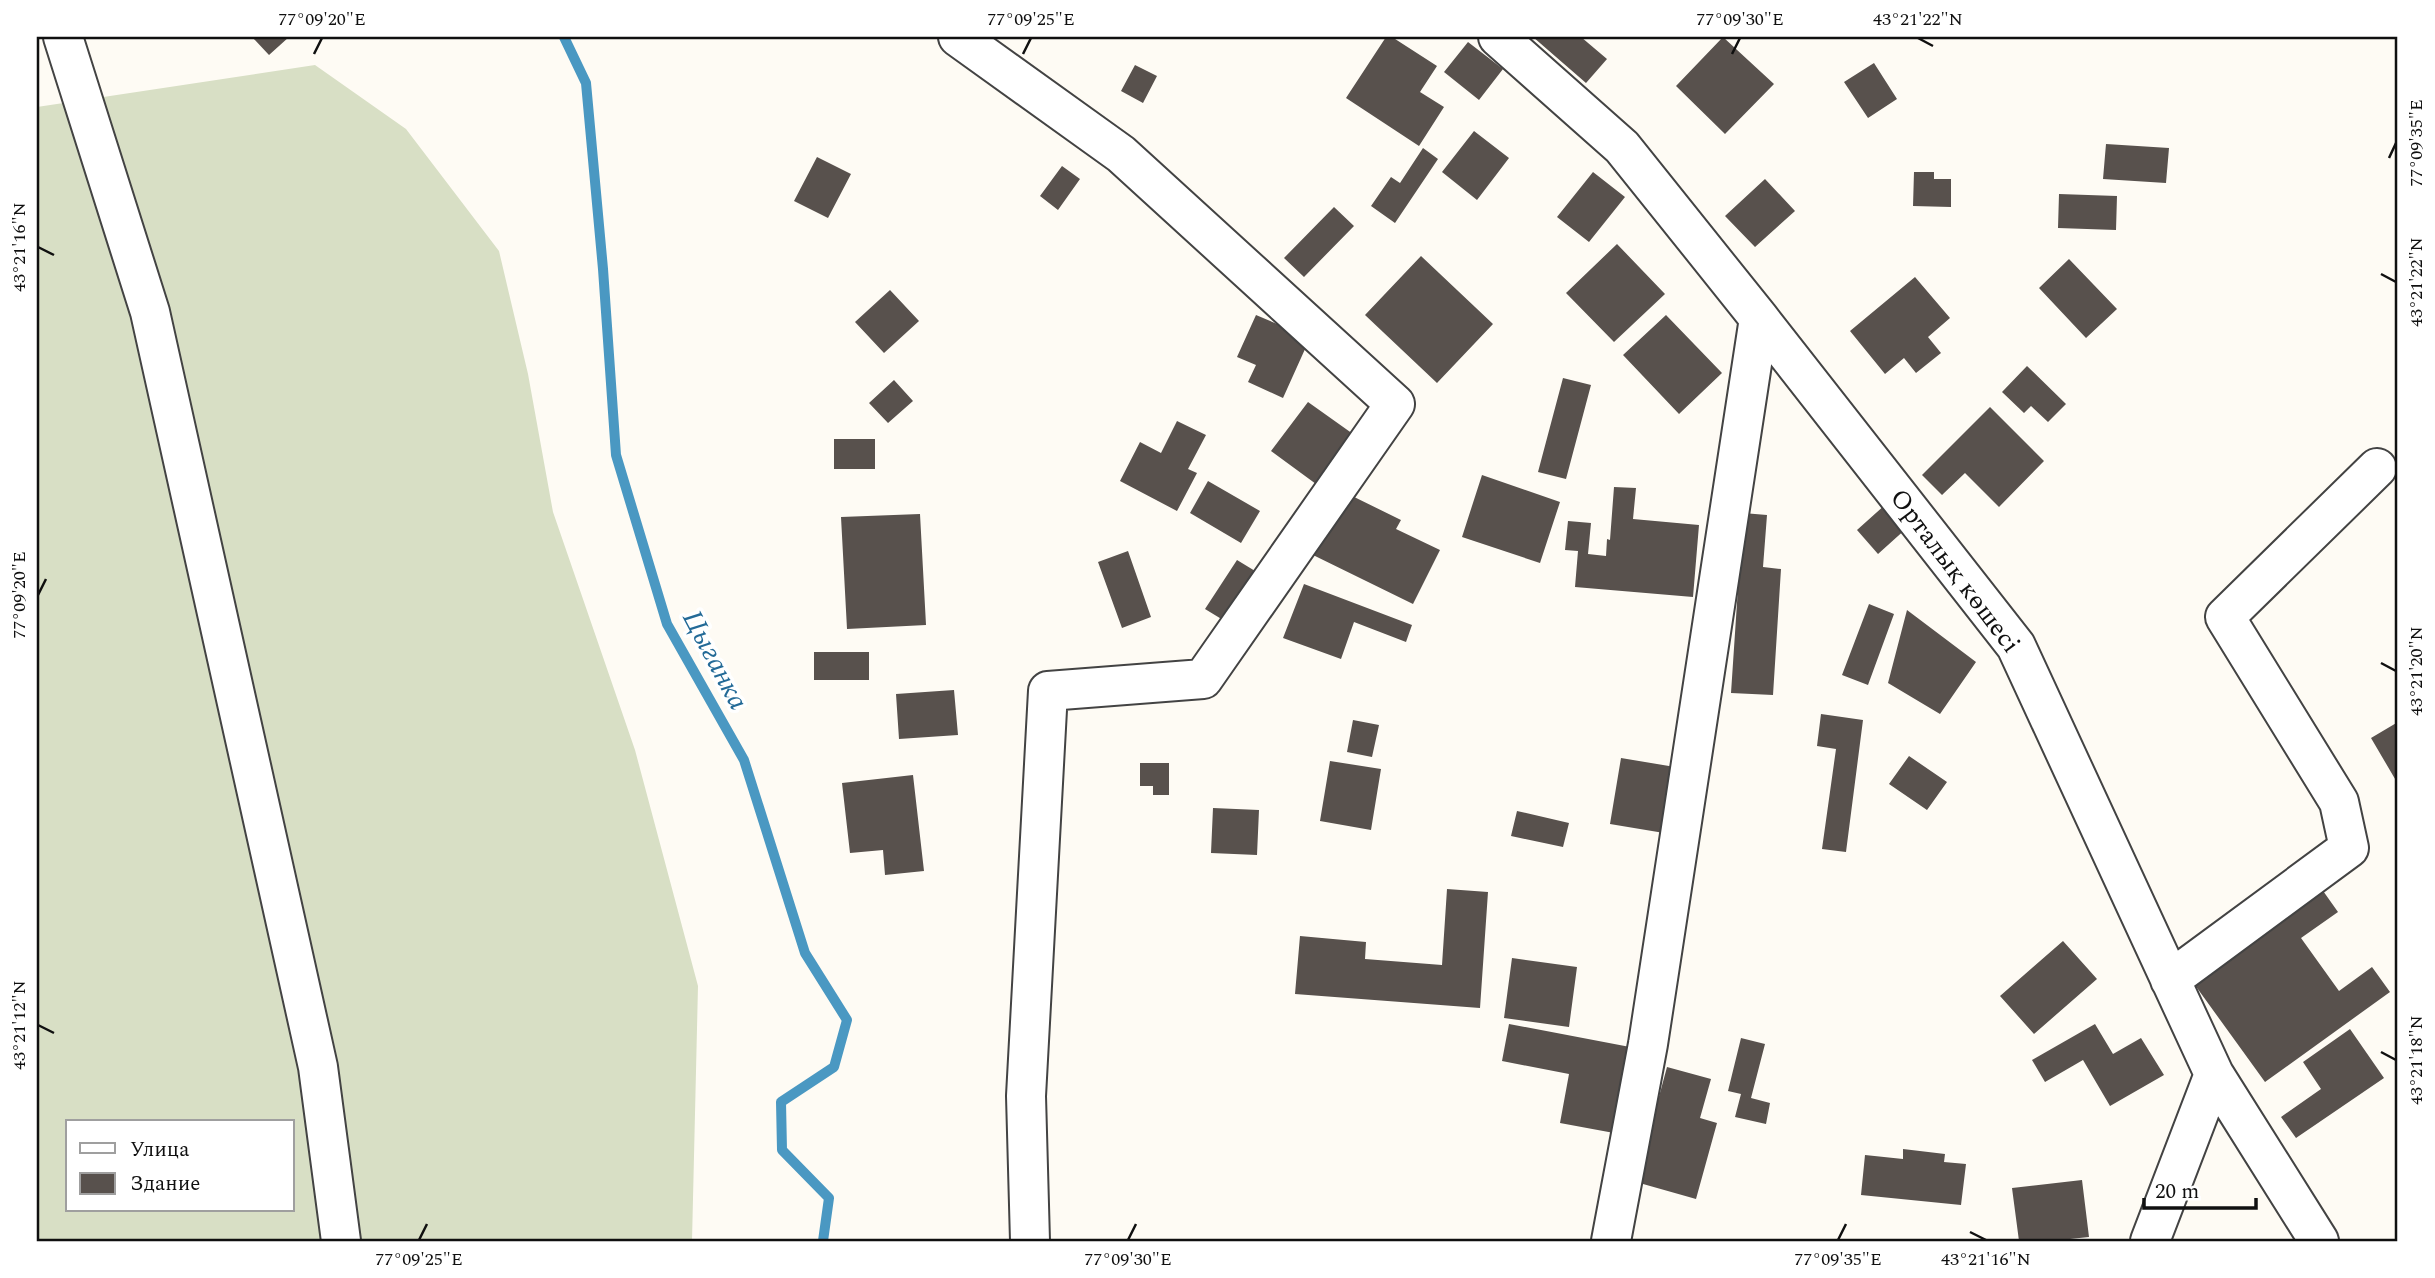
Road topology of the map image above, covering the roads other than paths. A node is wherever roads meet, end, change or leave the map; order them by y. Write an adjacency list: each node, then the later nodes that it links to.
1 (63, 37): 8 (street)
2 (958, 37): 9 (street)
3 (1497, 37): 4 (street, Орталық көшесі)
4 (1759, 318): 6 (street, Орталық көшесі); 10 (street)
5 (2377, 468): 6 (street)
6 (2171, 980): 7 (street, Орталық көшесі)
7 (2214, 1074): 11 (street); 12 (street, Орталық көшесі)
8 (341, 1241)
9 (1030, 1241)
10 (1611, 1241)
11 (2150, 1241)
12 (2319, 1241)

